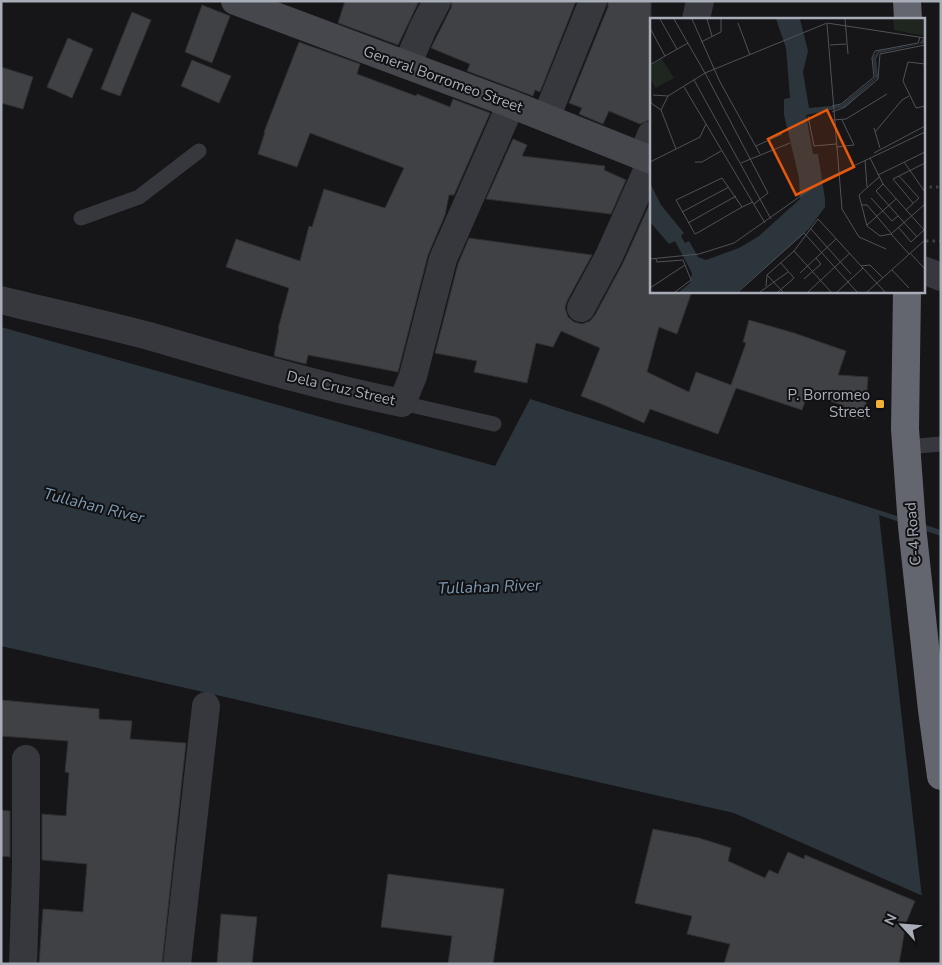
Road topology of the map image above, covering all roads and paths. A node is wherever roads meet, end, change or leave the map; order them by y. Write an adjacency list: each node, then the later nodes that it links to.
1 (235, 1): 8 (street, General Borromeo Street)
2 (437, 1): 8 (street)
3 (593, 1): 10 (street)
4 (700, 1): 6 (street)
5 (907, 1): 7 (highway)
6 (696, 18)
7 (908, 18)
8 (407, 66): 9 (street, General Borromeo Street)
9 (511, 104): 10 (street, General Borromeo Street); 23 (street, Dela Cruz Street)
10 (546, 118): 12 (street, General Borromeo Street)
11 (199, 151): 15 (lane)
12 (649, 153): 22 (street)
13 (924, 187): 14 (path)
14 (941, 187)
15 (81, 218)
16 (924, 241): 17 (path)
17 (941, 241)
18 (924, 270): 19 (street)
19 (941, 276)
20 (907, 292): 26 (highway, C-4 Road)
21 (1, 300): 23 (street, Dela Cruz Street)
22 (581, 308)
23 (402, 403): 24 (lane)
24 (494, 424)
25 (941, 444): 26 (lane)
26 (906, 447): 29 (highway, C-4 Road)
27 (206, 706): 31 (street)
28 (26, 759): 30 (street)
29 (941, 776)
30 (23, 964)
31 (177, 964)

